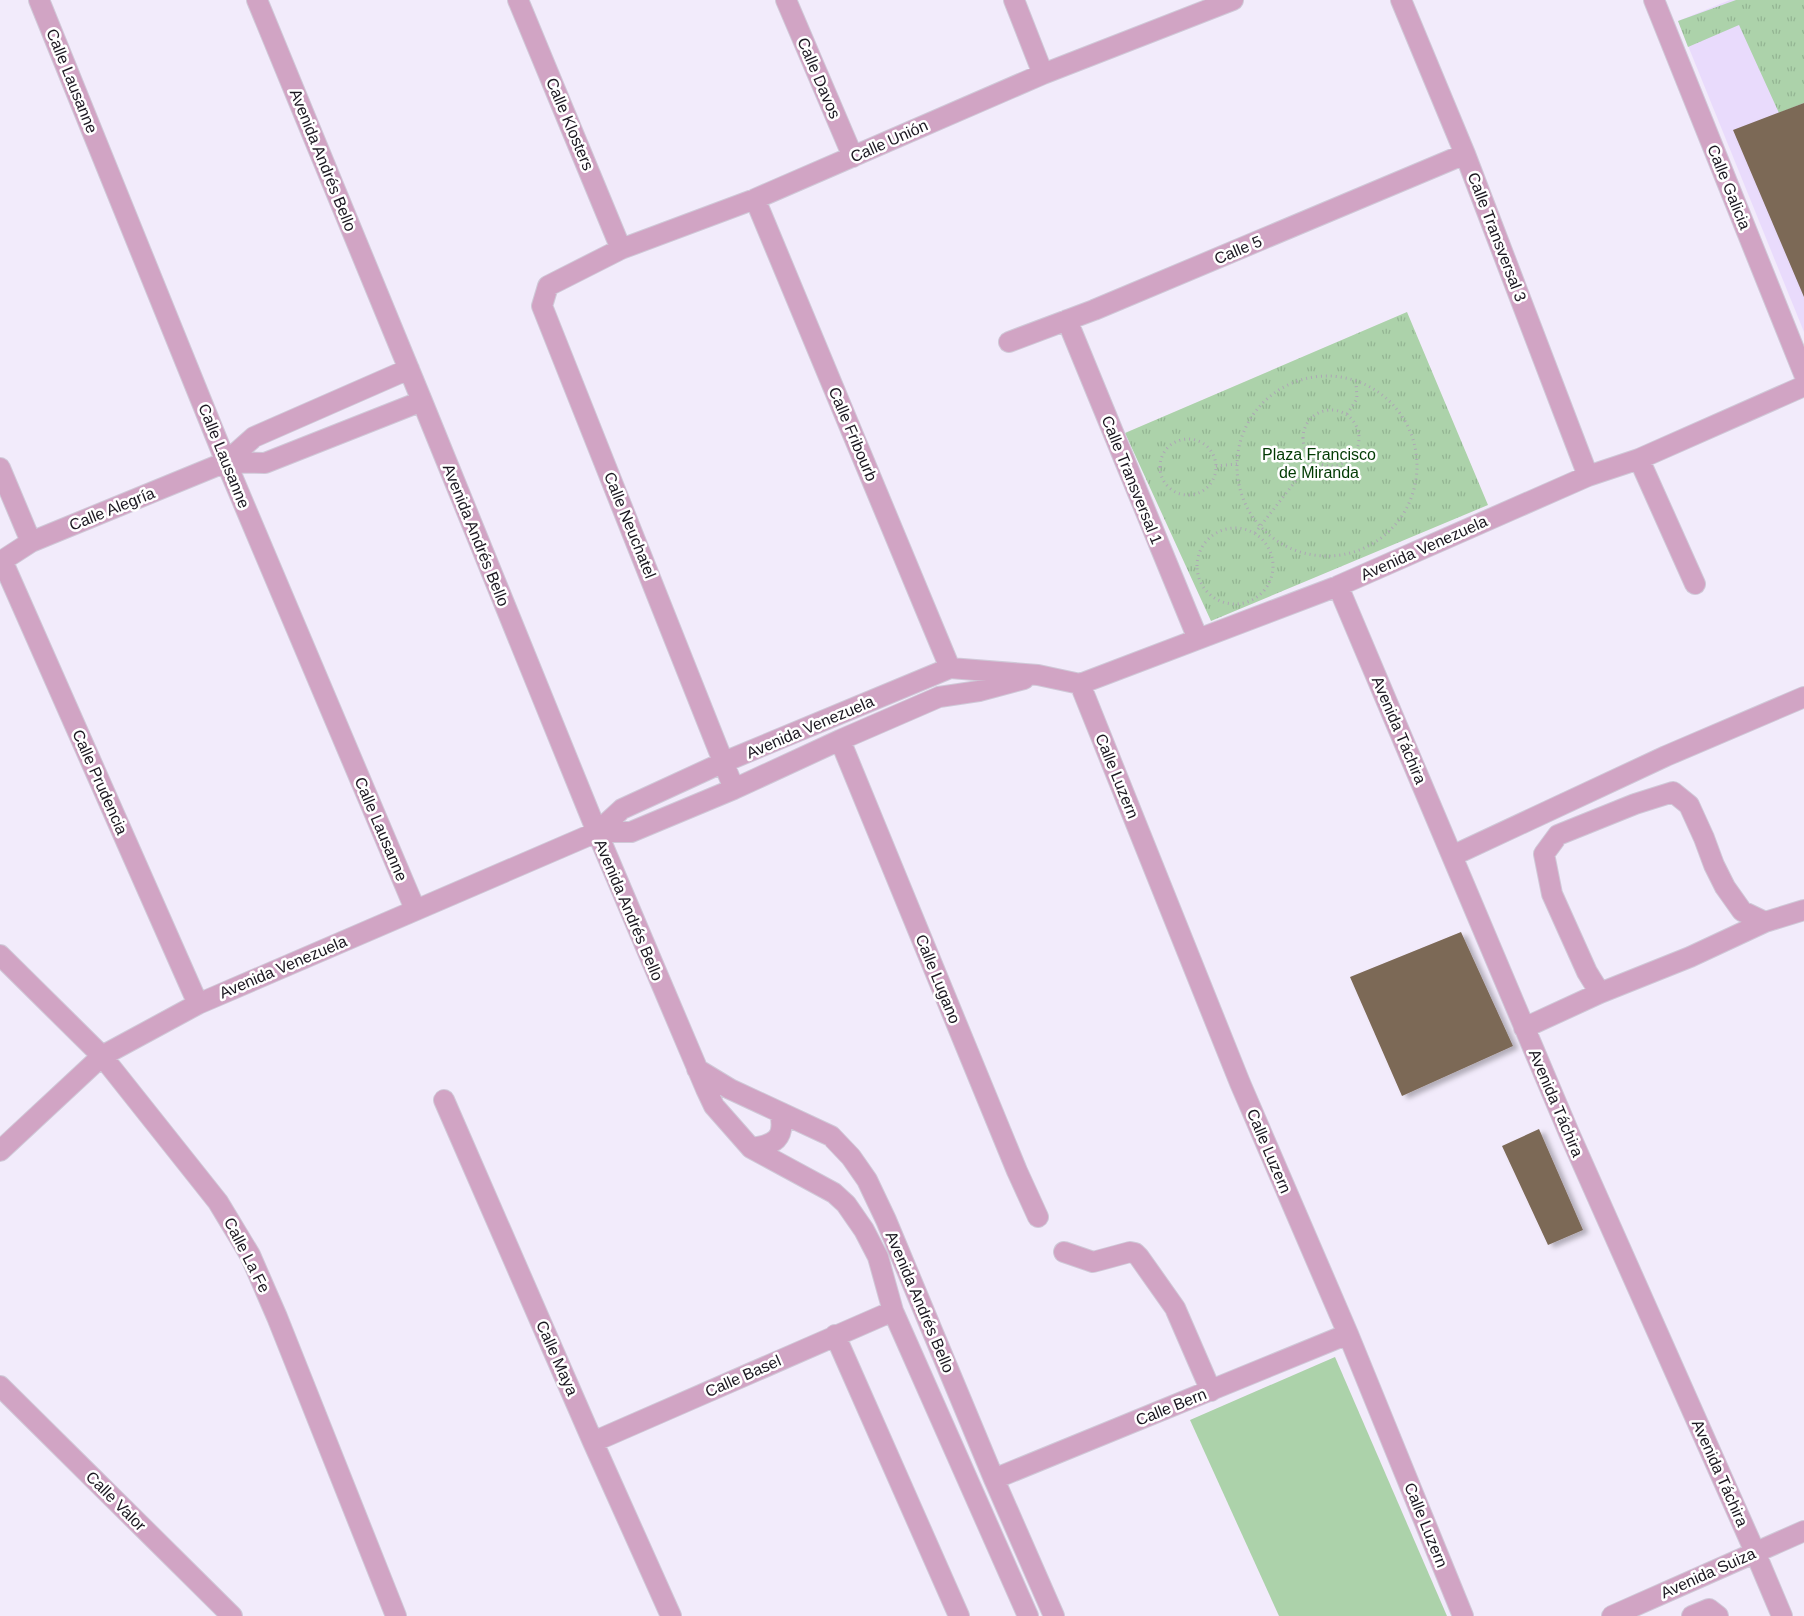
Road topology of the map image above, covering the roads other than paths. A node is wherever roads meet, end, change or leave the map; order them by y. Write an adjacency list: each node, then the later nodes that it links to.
1 (39, 0): 22 (street, Calle Lausanne)
2 (257, 0): 17 (street, Avenida Andrés Bello)
3 (518, 0): 13 (street, Calle Klosters)
4 (786, 0): 11 (street, Calle Davos)
5 (1014, 0): 9 (street)
6 (1233, 0): 9 (street, Calle Unión)
7 (1401, 0): 10 (street, Calle Transversal 3)
8 (1654, 0): 18 (street, Calle Galicia)
9 (1043, 74): 11 (street, Calle Unión)
10 (1465, 154): 15 (street, Calle 5); 24 (street, Calle Transversal 3)
11 (853, 157): 12 (street, Calle Unión)
12 (755, 199): 13 (street, Calle Unión); 30 (street, Calle Fribourb)
13 (622, 249): 14 (street, Calle Unión)
14 (548, 286): 35 (street, Calle Neuchatel)
15 (1067, 320): 16 (street, Calle 5); 29 (street, Calle Transversal 1)
16 (1009, 342)
17 (409, 369): 20 (street, Avenida Andrés Bello); 22 (street, Calle Alegría)
18 (1804, 374)
19 (1804, 386): 21 (street, Avenida Venezuela)
20 (422, 402): 22 (street, Calle Alegría); 37 (street, Avenida Andrés Bello)
21 (1639, 459): 24 (street, Avenida Venezuela); 27 (street)
22 (226, 462): 25 (street, Calle Alegría); 39 (street, Calle Lausanne)
23 (0, 468): 25 (street)
24 (1588, 476): 28 (street, Avenida Venezuela)
25 (31, 542): 26 (street, Calle Alegría)
26 (1, 561): 44 (street, Calle Prudencia)
27 (1695, 584)
28 (1338, 586): 29 (street, Avenida Venezuela); 38 (street, Avenida Táchira)
29 (1198, 639): 32 (street, Avenida Venezuela)
30 (950, 668): 31 (street, Avenida Venezuela); 35 (street, Avenida Venezuela)
31 (1038, 675): 32 (street, Avenida Venezuela); 34 (street, Avenida Venezuela)
32 (1080, 684): 57 (street, Calle Luzern)
33 (1804, 697): 38 (street)
34 (840, 740): 36 (street, Avenida Venezuela); 54 (street, Calle Lugano)
35 (724, 762): 36 (street, Calle Neuchatel); 37 (street, Avenida Venezuela)
36 (734, 789): 37 (street, Avenida Venezuela)
37 (597, 832): 39 (street, Avenida Venezuela); 47 (street, Avenida Andrés Bello)
38 (1452, 856): 45 (street, Avenida Táchira)
39 (415, 909): 44 (street, Avenida Venezuela)
40 (1804, 910): 41 (street)
41 (1765, 922): 43 (street); 43 (street)
42 (0, 955): 46 (street, Calle La Fe)
43 (1600, 993): 45 (street)
44 (198, 1004): 46 (street, Avenida Venezuela)
45 (1524, 1028): 64 (street, Avenida Táchira)
46 (102, 1056): 53 (street, Avenida Venezuela); 66 (street, Calle La Fe)
47 (697, 1069): 49 (street, Avenida Andrés Bello); 51 (street, Avenida Andrés Bello)
48 (444, 1100): 61 (street, Calle Maya)
49 (757, 1102): 50 (street, Avenida Andrés Bello); 51 (street)
50 (780, 1113): 52 (street); 62 (street, Avenida Andrés Bello)
51 (730, 1126): 52 (street, Avenida Andrés Bello)
52 (751, 1148): 56 (street, Avenida Andrés Bello)
53 (0, 1151)
54 (1038, 1217)
55 (1064, 1252): 60 (street)
56 (893, 1311): 58 (street, Calle Basel); 69 (street, Avenida Andrés Bello)
57 (1348, 1334): 60 (street, Calle Bern); 71 (street, Calle Luzern)
58 (835, 1335): 61 (street, Calle Basel); 68 (street)
59 (0, 1386): 65 (street, Calle Valor)
60 (1211, 1391): 62 (street, Calle Bern)
61 (593, 1442): 67 (street, Calle Maya)
62 (994, 1479): 70 (street, Avenida Andrés Bello)
63 (1804, 1531): 64 (street, Avenida Suiza)
64 (1755, 1552): 72 (street, Avenida Suiza); 75 (street, Avenida Táchira)
65 (232, 1616)
66 (396, 1616)
67 (671, 1616)
68 (959, 1616)
69 (1028, 1616)
70 (1054, 1616)
71 (1463, 1616)
72 (1612, 1616)
73 (1692, 1616): 74 (street)
74 (1718, 1616)
75 (1782, 1616)

